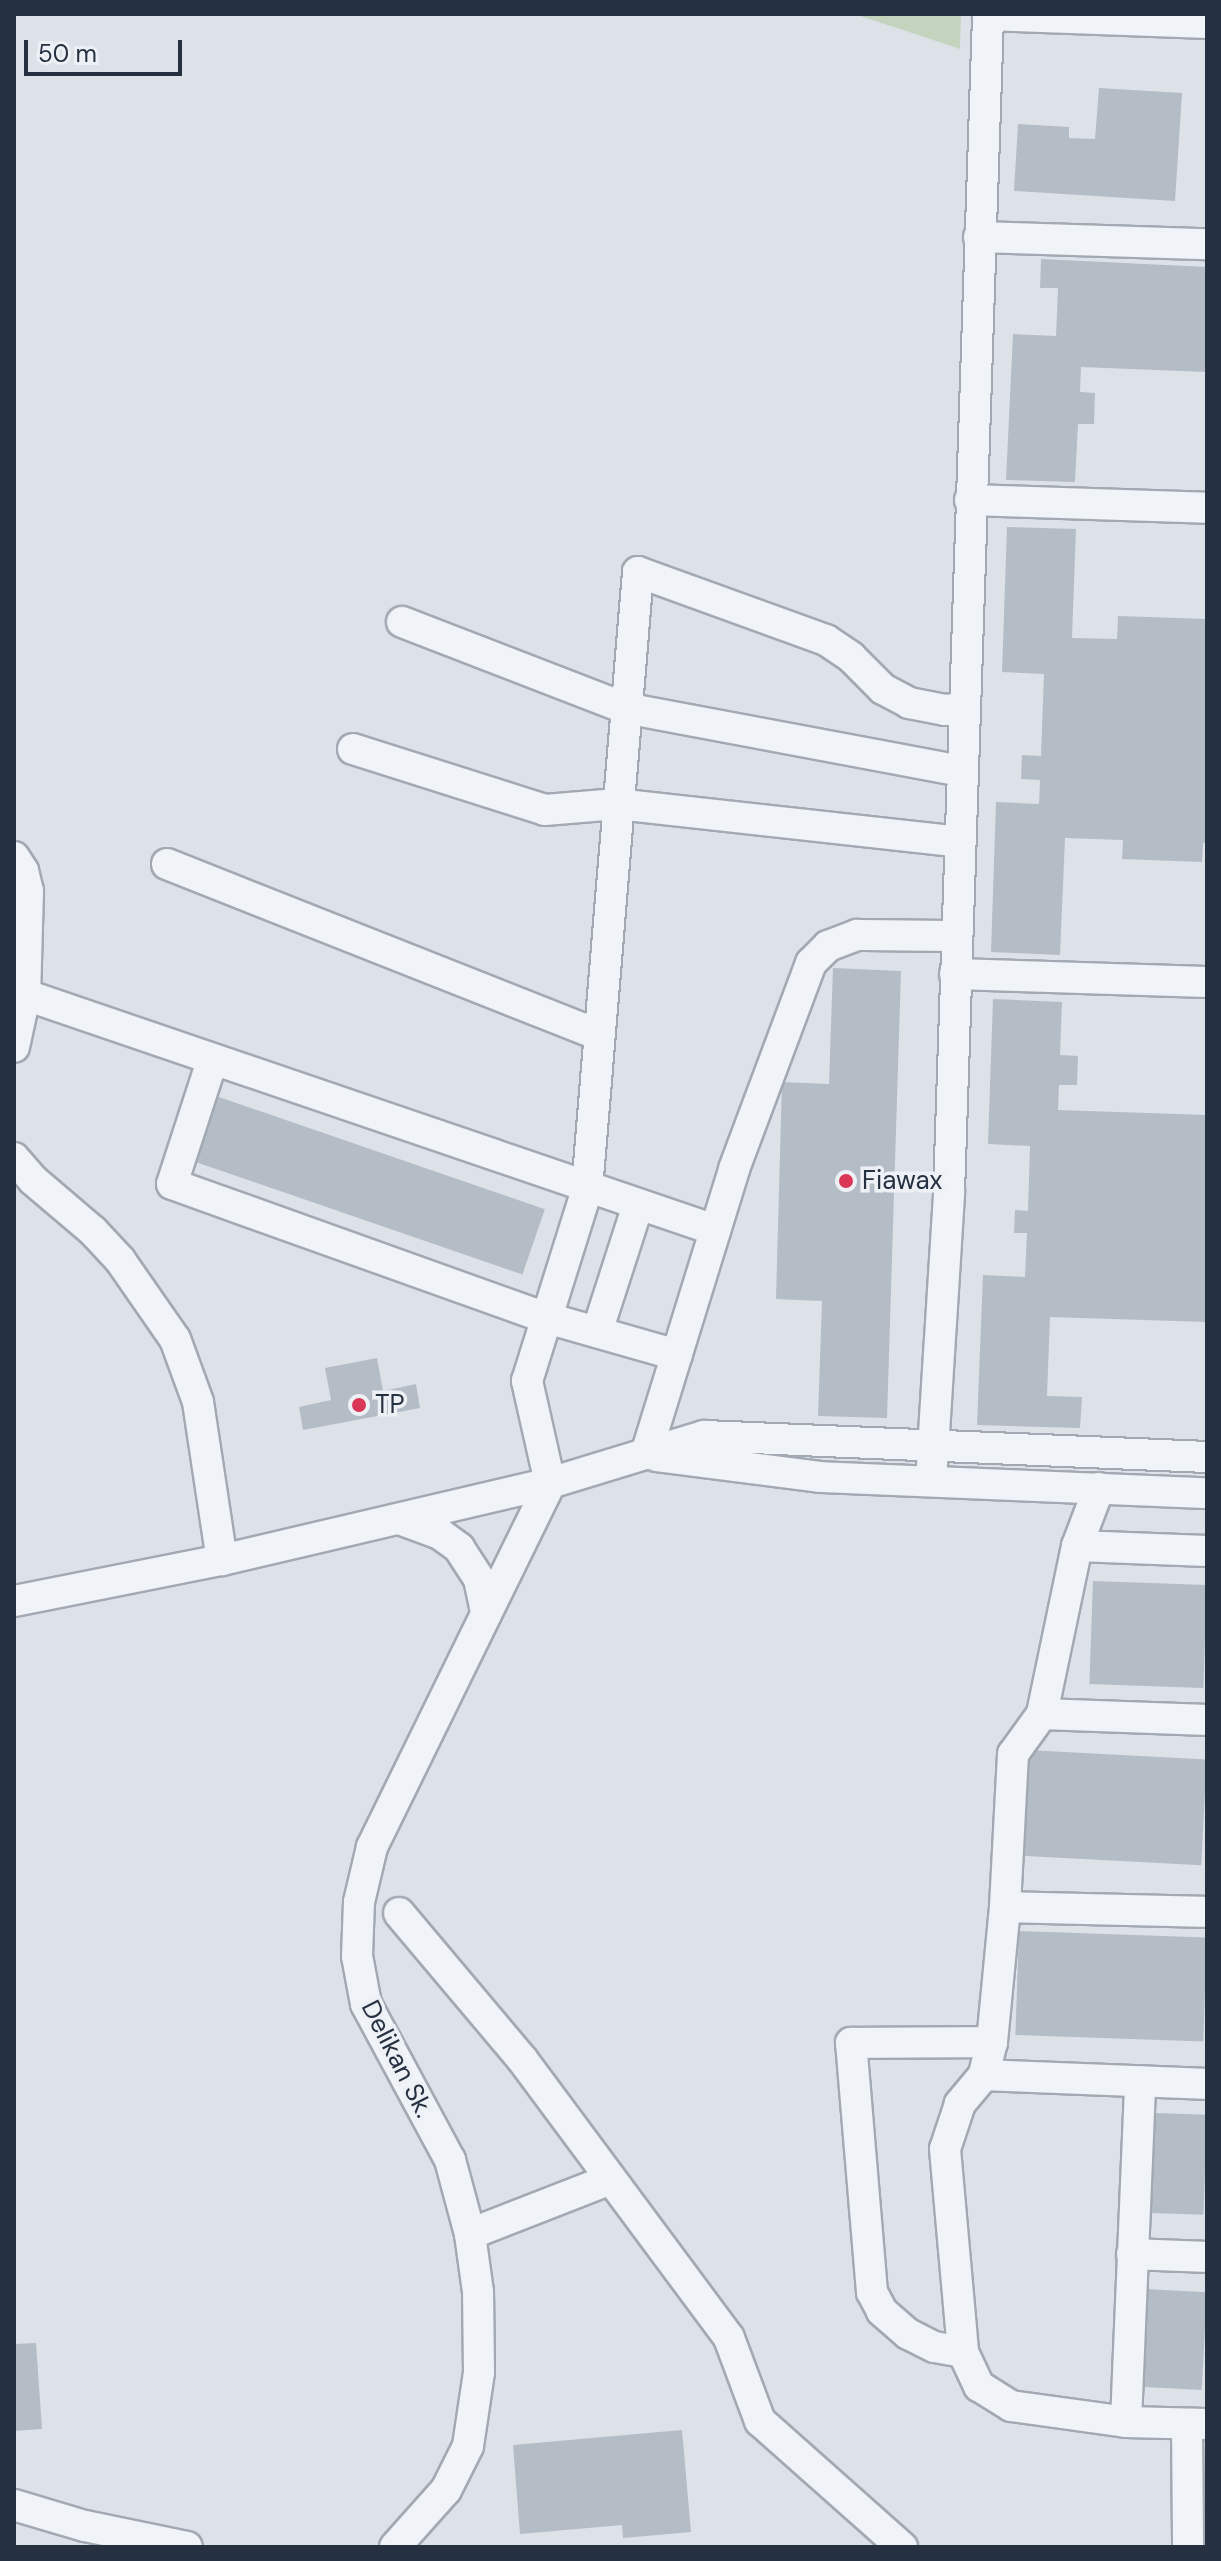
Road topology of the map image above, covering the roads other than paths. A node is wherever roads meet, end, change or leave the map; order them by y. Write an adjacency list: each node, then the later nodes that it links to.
1 (988, 15): 2 (street); 3 (street)
2 (1207, 23)
3 (979, 237): 4 (street); 5 (street)
4 (1207, 244)
5 (970, 500): 6 (street); 9 (street)
6 (1207, 508)
7 (402, 622): 8 (street)
8 (625, 708): 9 (street); 11 (street); 12 (street)
9 (963, 708): 11 (street)
10 (353, 749): 12 (street)
11 (961, 771): 13 (street)
12 (617, 804): 13 (street); 20 (street)
13 (959, 842): 16 (street)
14 (14, 857): 19 (street)
15 (167, 864): 20 (street)
16 (956, 936): 17 (street); 26 (street)
17 (955, 974): 18 (street); 30 (street)
18 (1207, 982)
19 (20, 993): 21 (street); 22 (street)
20 (599, 1035): 24 (street)
21 (14, 1047)
22 (212, 1061): 24 (street); 27 (street)
23 (14, 1158): 40 (street)
24 (587, 1189): 25 (street); 27 (street)
25 (638, 1205): 26 (street); 28 (street)
26 (715, 1230): 29 (street)
27 (547, 1318): 28 (street); 34 (street)
28 (597, 1332): 29 (street)
29 (677, 1355): 31 (street)
30 (933, 1446): 31 (street); 32 (street); 33 (street)
31 (646, 1454): 33 (street); 34 (street)
32 (1207, 1457)
33 (931, 1481): 35 (street)
34 (550, 1483): 37 (street); 42 (street, Delikan Sk.)
35 (1099, 1488): 36 (street); 38 (street)
36 (1207, 1493)
37 (399, 1519): 40 (street); 42 (street)
38 (1077, 1546): 39 (street); 43 (street)
39 (1207, 1551)
40 (222, 1560): 41 (street)
41 (14, 1601)
42 (486, 1613): 53 (street, Delikan Sk.)
43 (1042, 1714): 44 (street); 45 (street)
44 (1207, 1720)
45 (1005, 1907): 46 (street); 48 (street)
46 (1207, 1912)
47 (399, 1913): 52 (street)
48 (992, 2042): 49 (street); 56 (street)
49 (984, 2075): 50 (street); 56 (street)
50 (1140, 2081): 51 (street); 54 (street)
51 (1207, 2084)
52 (611, 2179): 53 (street); 62 (street)
53 (470, 2234): 61 (street, Delikan Sk.)
54 (1132, 2254): 55 (street); 57 (street)
55 (1207, 2257)
56 (963, 2352): 57 (street)
57 (1126, 2422): 58 (street)
58 (1197, 2424): 63 (street)
59 (14, 2505): 60 (street)
60 (187, 2547)
61 (395, 2547)
62 (902, 2547)
63 (1188, 2547)

